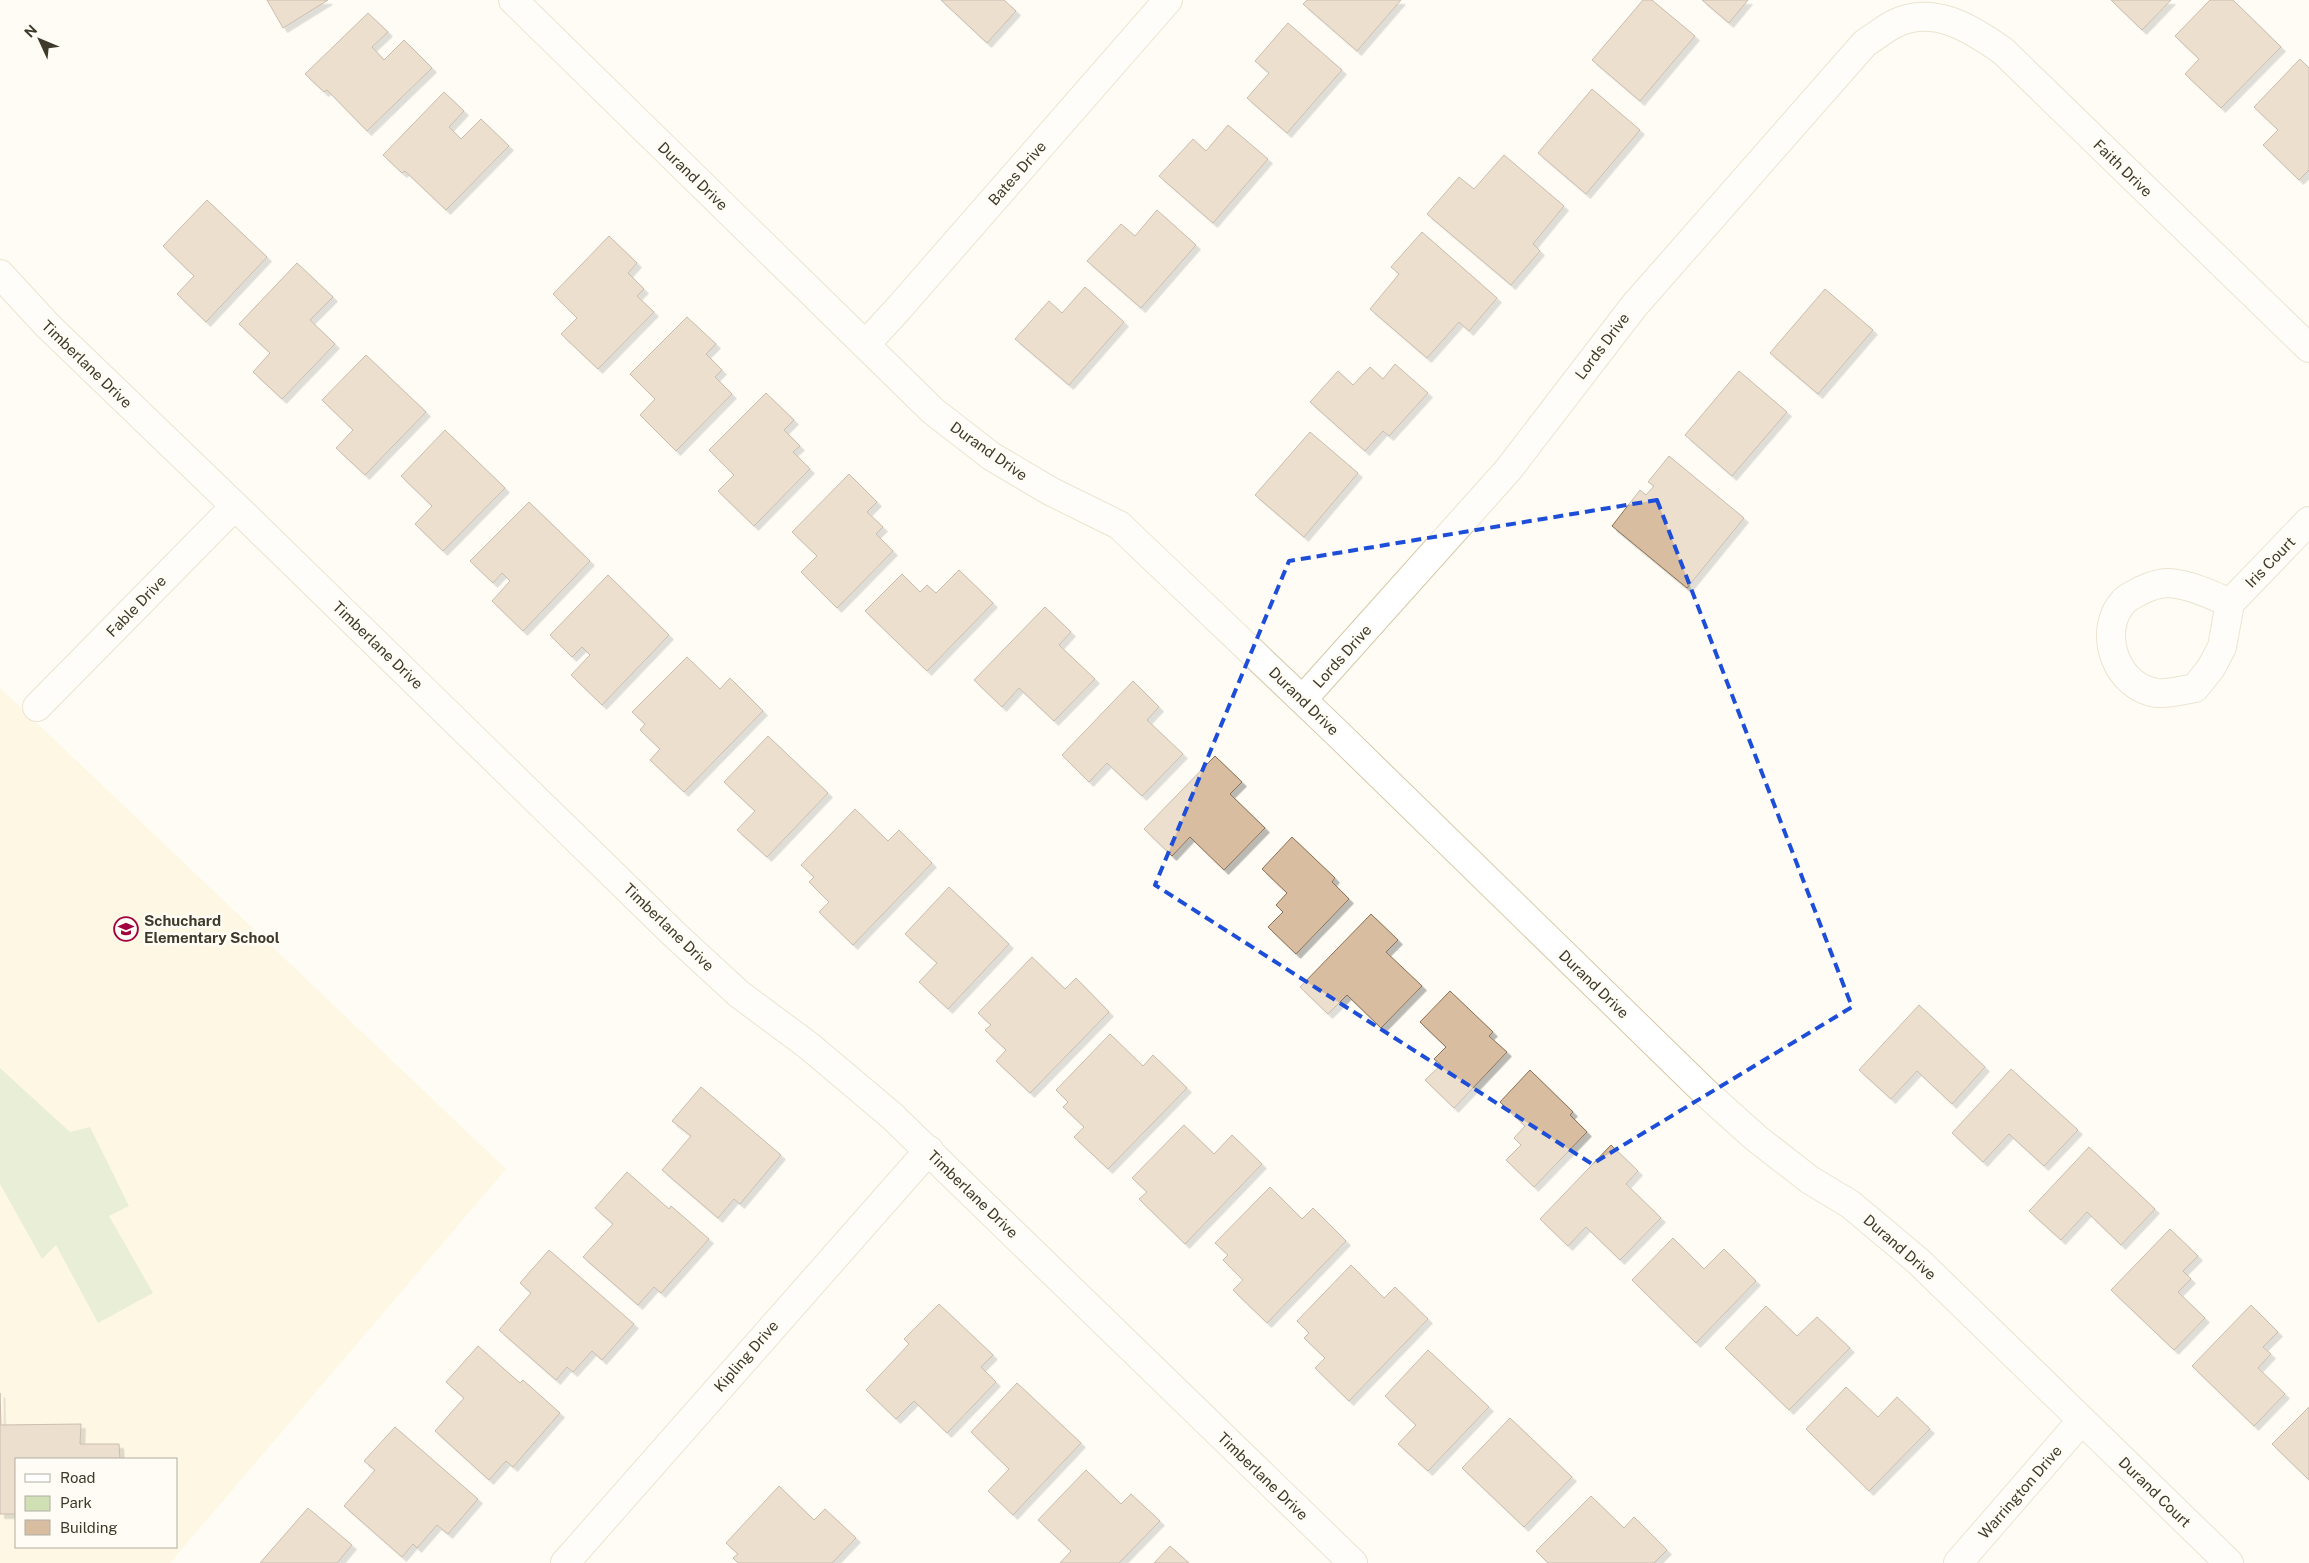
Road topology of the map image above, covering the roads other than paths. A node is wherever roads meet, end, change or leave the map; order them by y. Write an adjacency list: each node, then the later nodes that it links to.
1 (513, 0): 5 (street, Durand Drive)
2 (1168, 0): 5 (street, Bates Drive)
3 (1920, 17): 6 (street, Faith Drive); 10 (street, Lords Drive)
4 (0, 274): 7 (street, Timberlane Drive)
5 (865, 345): 10 (street, Durand Drive)
6 (2309, 348)
7 (235, 506): 11 (street, Fable Drive); 12 (street, Timberlane Drive)
8 (2309, 521): 9 (street, Iris Court)
9 (2230, 602): 9 (street)
10 (1303, 700): 13 (street, Durand Drive)
11 (37, 707)
12 (929, 1150): 14 (street, Kipling Drive); 15 (street, Timberlane Drive)
13 (2082, 1420): 16 (street, Warrington Drive); 17 (street, Durand Court)
14 (565, 1563)
15 (1353, 1563)
16 (1958, 1563)
17 (2229, 1563)

